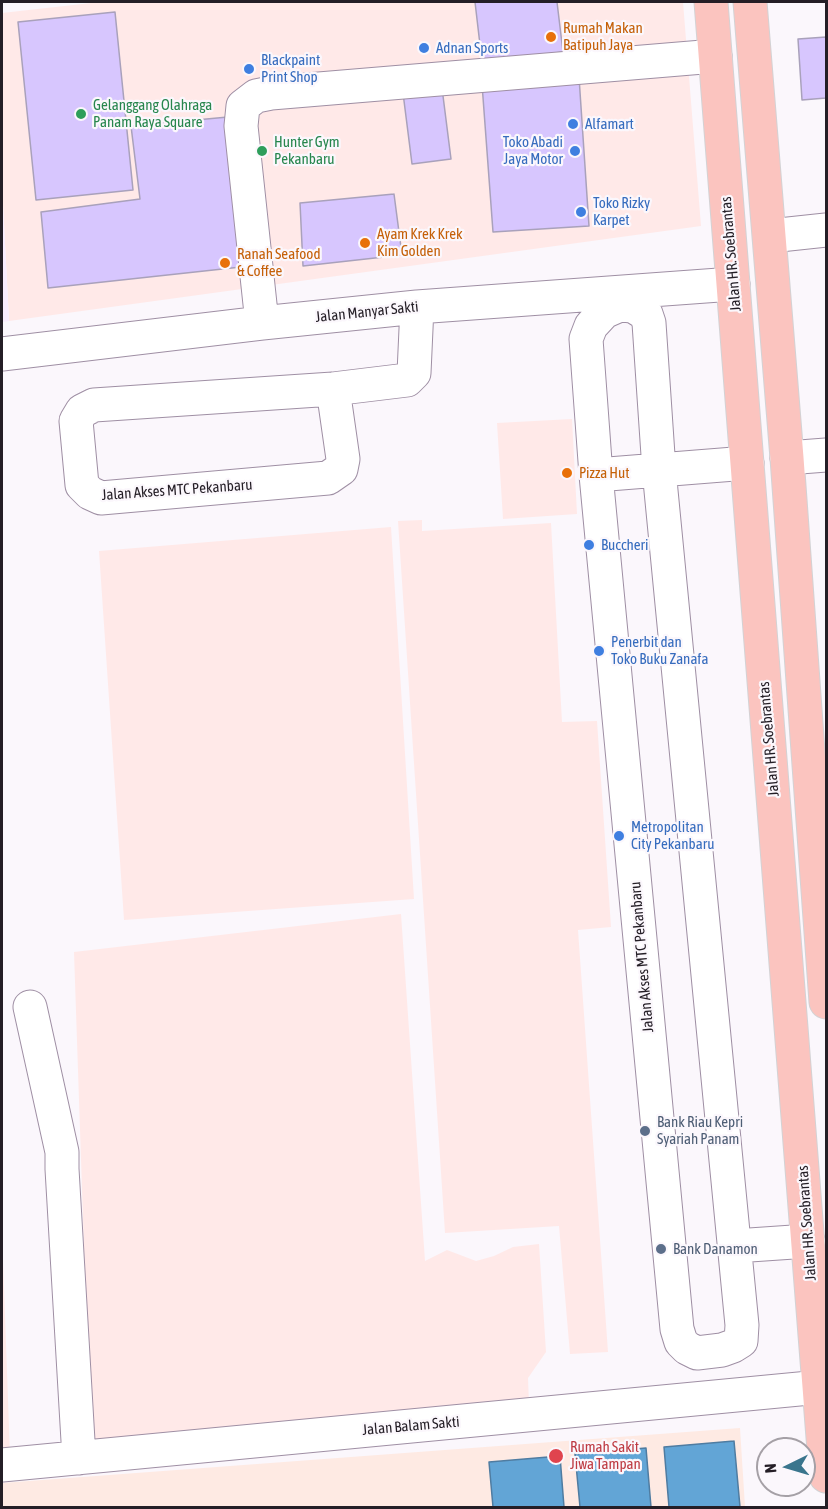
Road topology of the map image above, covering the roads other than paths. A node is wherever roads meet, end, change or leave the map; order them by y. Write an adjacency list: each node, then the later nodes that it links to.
1 (711, 2): 3 (main road, Jalan HR. Soebrantas)
2 (750, 2): 5 (main road)
3 (715, 56): 6 (main road, Jalan HR. Soebrantas); 8 (street)
4 (826, 230): 5 (street)
5 (770, 236): 12 (main road)
6 (733, 284): 7 (street, Jalan Manyar Sakti); 13 (main road, Jalan HR. Soebrantas)
7 (417, 307): 8 (street, Jalan Manyar Sakti); 10 (street, Jalan Akses MTC Pekanbaru)
8 (262, 323): 9 (street, Jalan Manyar Sakti)
9 (2, 354)
10 (333, 389): 10 (street, Jalan Akses MTC Pekanbaru)
11 (826, 455): 12 (street)
12 (787, 458): 16 (main road)
13 (747, 464): 14 (street); 18 (main road, Jalan HR. Soebrantas)
14 (659, 470): 15 (street); 15 (street, Jalan Akses MTC Pekanbaru); 19 (street, Jalan Akses MTC Pekanbaru)
15 (596, 475): 19 (street, Jalan Akses MTC Pekanbaru)
16 (826, 1002)
17 (30, 1007): 21 (street)
18 (808, 1241): 19 (street); 20 (main road, Jalan HR. Soebrantas)
19 (735, 1246)
20 (820, 1387): 21 (street, Jalan Balam Sakti); 23 (main road, Jalan HR. Soebrantas)
21 (80, 1458): 22 (street, Jalan Balam Sakti)
22 (2, 1466)
23 (826, 1476)

